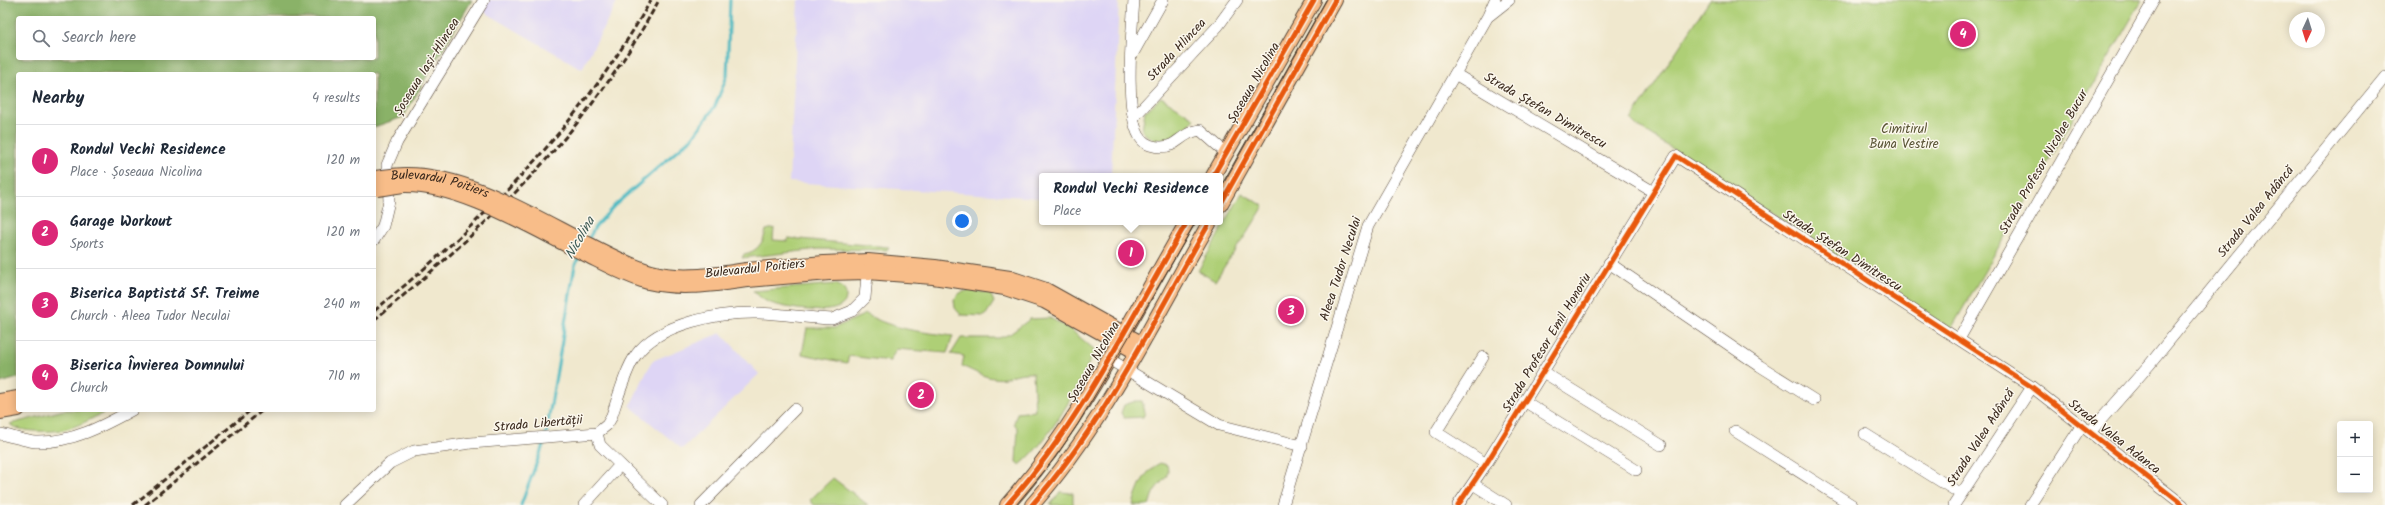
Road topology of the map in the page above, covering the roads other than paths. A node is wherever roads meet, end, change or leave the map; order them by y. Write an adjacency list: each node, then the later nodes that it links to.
1 (484, 0): 22 (street, Șoseaua Iași-Hlincea)
2 (1134, 0): 11 (street, Strada Hlincea)
3 (1162, 0): 11 (street)
4 (1237, 0): 14 (street, Strada Hlincea)
5 (1314, 0): 15 (main road, Șoseaua Nicolina)
6 (1335, 0): 19 (main road)
7 (1495, 0): 10 (street, Aleea Tudor Neculai)
8 (1510, 0): 10 (street, Aleea Tudor Neculai)
9 (2154, 0): 26 (street, Strada Profesor Nicolae Bucur)
10 (1488, 16): 12 (street, Aleea Tudor Neculai)
11 (1130, 58): 14 (street, Strada Hlincea)
12 (1455, 74): 18 (street, Strada Ștefan Dimitrescu); 47 (street, Aleea Tudor Neculai)
13 (2385, 77): 41 (street, Strada Valea Adâncă)
14 (1134, 117): 15 (street, Strada Hlincea)
15 (1226, 153): 16 (main road, Șoseaua Nicolina)
16 (1215, 173)
17 (376, 184): 24 (main road, Bulevardul Poitiers, bridge)
18 (1652, 191): 23 (street, Strada Profesor Emil Honoriu); 26 (street, Strada Ștefan Dimitrescu)
19 (1223, 200)
20 (1185, 225): 25 (main road, Șoseaua Nicolina)
21 (1208, 225): 27 (main road)
22 (376, 237)
23 (1609, 263): 31 (street, Strada Profesor Emil Honoriu); 34 (street)
24 (868, 267): 25 (main road, Bulevardul Poitiers); 43 (street, Strada Libertății)
25 (1121, 337): 27 (main road, Bulevardul Poitiers); 29 (main road, Șoseaua Nicolina)
26 (1959, 339): 32 (street, Strada Ștefan Dimitrescu)
27 (1139, 347): 30 (main road)
28 (1483, 357): 48 (street)
29 (1109, 359): 30 (street); 58 (main road, Șoseaua Nicolina)
30 (1126, 368): 47 (street); 59 (main road)
31 (1542, 372): 36 (street, Strada Profesor Emil Honoriu); 46 (street)
32 (2032, 387): 41 (street, Strada Valea Adanca); 52 (street, Strada Valea Adâncă)
33 (16, 398): 35 (main road)
34 (1814, 400)
35 (0, 401)
36 (1524, 401): 48 (street, Strada Profesor Emil Honoriu); 50 (street)
37 (16, 409): 39 (main road)
38 (796, 409): 57 (street)
39 (0, 412)
40 (128, 412): 44 (street)
41 (2086, 428): 53 (street, Strada Valea Adanca); 65 (street, Strada Valea Adâncă)
42 (1734, 430): 63 (street)
43 (597, 433): 49 (street); 54 (street, Strada Libertății)
44 (0, 434)
45 (1865, 434): 52 (street)
46 (1661, 445)
47 (1302, 446): 60 (street, Aleea Tudor Neculai)
48 (1486, 464): 51 (street, Strada Profesor Emil Honoriu)
49 (620, 465): 55 (street); 56 (street)
50 (1636, 470)
51 (1473, 484): 61 (street, Strada Profesor Emil Honoriu); 62 (street)
52 (1961, 494): 64 (street, Strada Valea Adâncă)
53 (2171, 501): 66 (street, Strada Valea Adanca)
54 (346, 505)
55 (584, 505)
56 (662, 505)
57 (701, 505)
58 (1007, 505)
59 (1032, 505)
60 (1283, 505)
61 (1458, 505)
62 (1506, 505)
63 (1852, 505)
64 (1954, 505)
65 (2030, 505)
66 (2183, 505)

